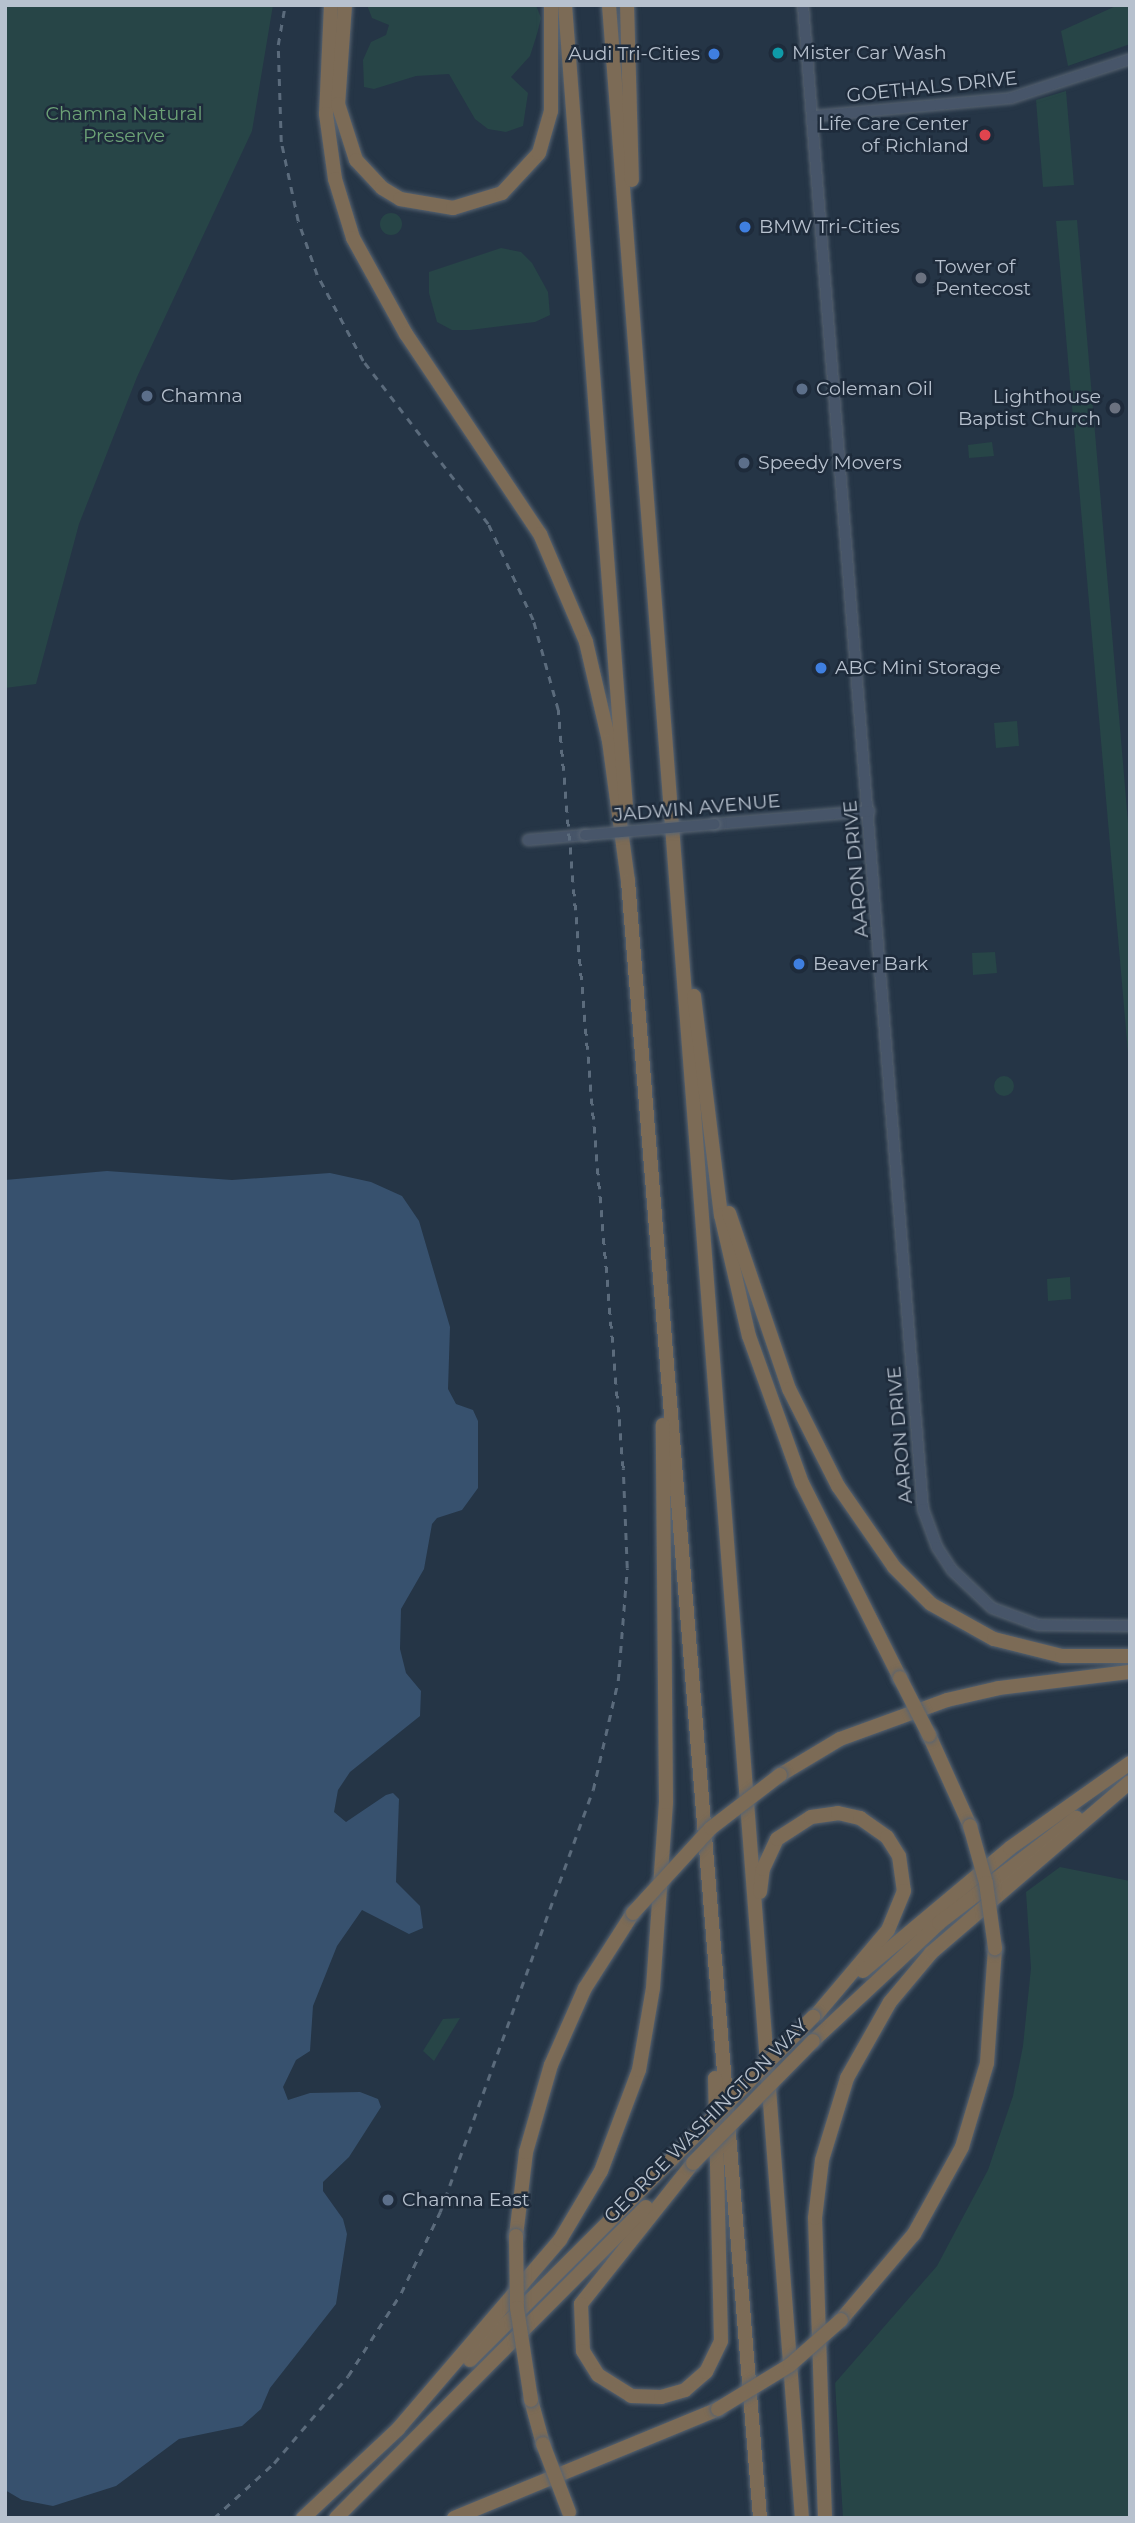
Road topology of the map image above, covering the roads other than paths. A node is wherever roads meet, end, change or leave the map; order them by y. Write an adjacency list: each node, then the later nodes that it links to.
1 (331, 5): 14 (highway)
2 (345, 5): 3 (highway)
3 (551, 5)
4 (565, 5): 14 (highway)
5 (609, 5): 10 (highway)
6 (626, 5): 10 (highway)
7 (803, 5): 9 (street, AARON DRIVE)
8 (1130, 59): 9 (street, GOETHALS DRIVE)
9 (815, 117): 11 (street, AARON DRIVE)
10 (635, 325): 13 (highway)
11 (869, 811): 12 (street, JADWIN AVENUE, bridge); 17 (street, AARON DRIVE)
12 (528, 840)
13 (673, 845): 15 (highway); 22 (highway)
14 (628, 881): 16 (highway)
15 (710, 1142): 18 (highway); 30 (highway, bridge)
16 (660, 1294): 23 (highway); 26 (highway)
17 (1130, 1626)
18 (1130, 1656)
19 (1130, 1672): 27 (highway, bridge)
20 (1130, 1763): 24 (highway, GEORGE WASHINGTON WAY)
21 (1130, 1781): 25 (highway, GEORGE WASHINGTON WAY, bridge); 33 (highway)
22 (760, 1964): 24 (highway); 32 (highway)
23 (716, 1971): 25 (highway); 31 (highway)
24 (815, 2016): 26 (highway, GEORGE WASHINGTON WAY, bridge)
25 (693, 2163): 29 (highway, GEORGE WASHINGTON WAY)
26 (398, 2429): 28 (highway)
27 (571, 2515)
28 (303, 2518)
29 (336, 2518)
30 (454, 2518)
31 (760, 2518)
32 (802, 2518)
33 (825, 2518)

